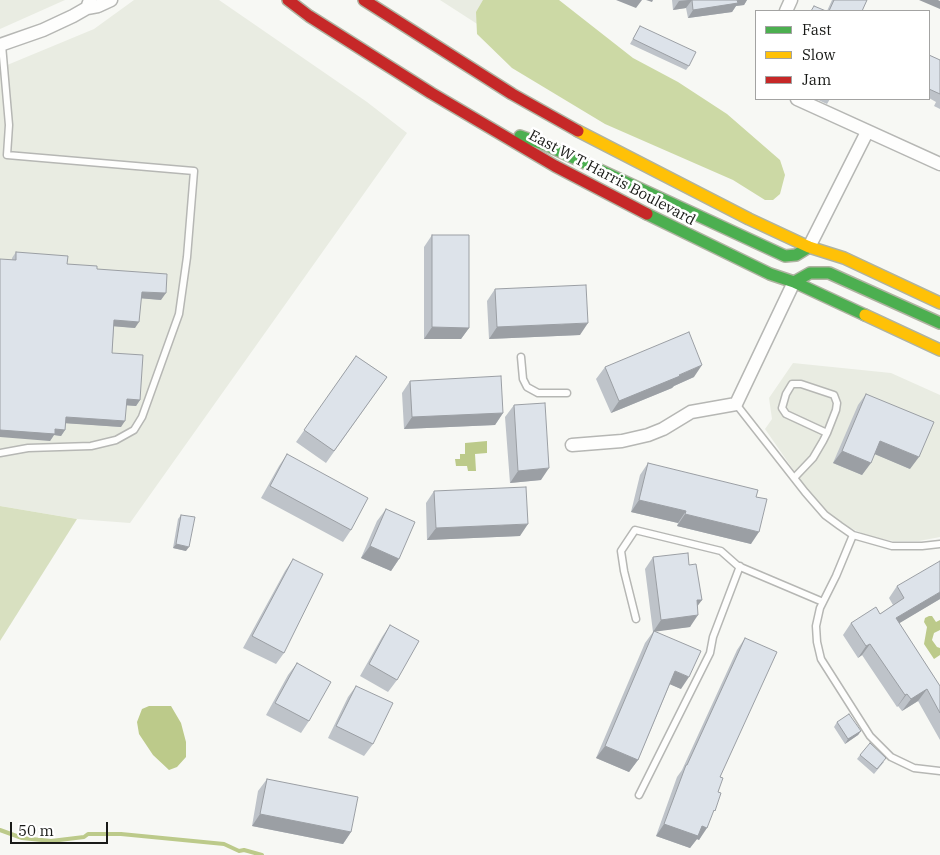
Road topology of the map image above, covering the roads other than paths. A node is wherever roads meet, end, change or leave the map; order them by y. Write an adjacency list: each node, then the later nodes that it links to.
1 (111, 0): 5 (street)
2 (288, 0): 9 (main road, East W T Harris Boulevard)
3 (351, 0): 6 (main road)
4 (364, 0): 6 (main road, East W T Harris Boulevard)
5 (88, 4): 7 (street)
6 (377, 9): 12 (main road, East W T Harris Boulevard)
7 (1, 45): 22 (lane)
8 (799, 100): 10 (street)
9 (476, 120): 12 (main road); 13 (main road, East W T Harris Boulevard)
10 (867, 132): 11 (street); 12 (street)
11 (940, 164)
12 (809, 247): 14 (main road, East W T Harris Boulevard)
13 (794, 282): 15 (main road); 16 (main road, East W T Harris Boulevard); 19 (street)
14 (940, 303)
15 (940, 323)
16 (940, 350)
17 (521, 357): 18 (lane)
18 (568, 393)
19 (736, 404): 21 (street); 23 (lane)
20 (827, 433): 20 (lane); 23 (lane)
21 (572, 445)
22 (0, 453)
23 (794, 478): 24 (lane)
24 (853, 535): 25 (lane); 27 (lane)
25 (940, 544)
26 (740, 566): 27 (lane); 28 (lane); 30 (lane)
27 (823, 602): 29 (lane)
28 (636, 619)
29 (940, 771)
30 (639, 795)

